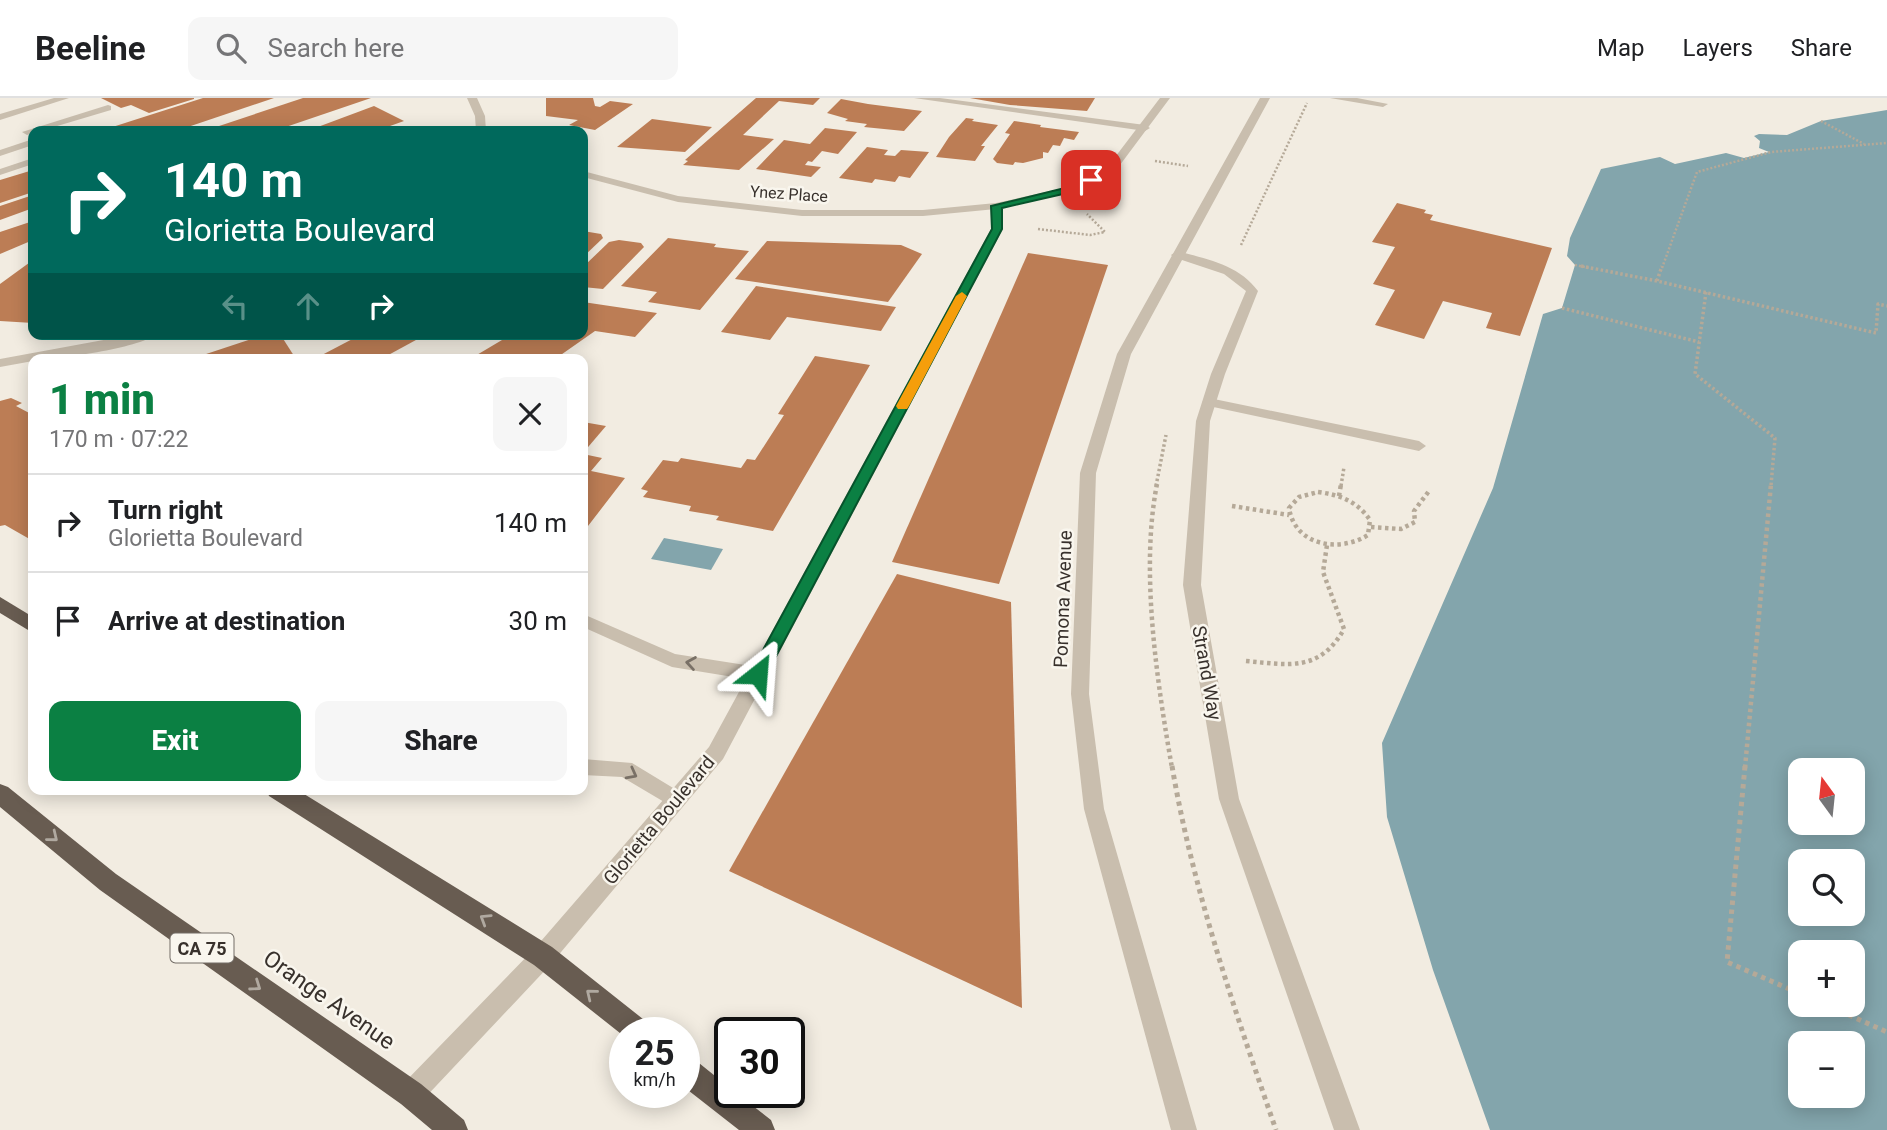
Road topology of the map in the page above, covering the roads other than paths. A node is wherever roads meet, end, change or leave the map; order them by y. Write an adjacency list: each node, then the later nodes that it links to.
1 (64, 98): 9 (street)
2 (472, 98): 11 (street)
3 (919, 98): 12 (street)
4 (1165, 98): 12 (street)
5 (1265, 98): 20 (street, Pomona Avenue)
6 (1335, 98): 7 (street)
7 (1382, 104)
8 (108, 108): 10 (street)
9 (0, 117): 13 (street)
10 (54, 126)
11 (481, 126)
12 (1145, 128): 19 (street)
13 (28, 133)
14 (28, 144): 15 (street)
15 (0, 153)
16 (28, 163): 17 (street)
17 (0, 172)
18 (588, 175): 19 (street, Ynez Place)
19 (996, 206): 30 (street, Glorietta Boulevard)
20 (1177, 255): 25 (street, Strand Way); 41 (street, Pomona Avenue)
21 (131, 340): 22 (street)
22 (54, 354)
23 (28, 358): 24 (street)
24 (0, 363)
25 (1209, 402): 26 (street); 42 (street, Strand Way)
26 (1419, 446)
27 (0, 604): 29 (highway)
28 (588, 622): 30 (street, one-way to 28)
29 (28, 623)
30 (758, 674): 34 (street, Glorietta Boulevard)
31 (588, 767): 34 (street, one-way to 34)
32 (0, 794): 38 (highway, Orange Avenue / CA 75, one-way to 38)
33 (287, 795): 35 (highway, one-way to 33)
34 (676, 800): 35 (street, Glorietta Boulevard)
35 (543, 956): 36 (highway, one-way to 35); 38 (street, Glorietta Boulevard)
36 (620, 1017)
37 (700, 1082): 40 (highway)
38 (411, 1094): 39 (highway, Orange Avenue / CA 75)
39 (454, 1130)
40 (761, 1130)
41 (1184, 1130)
42 (1347, 1130)

